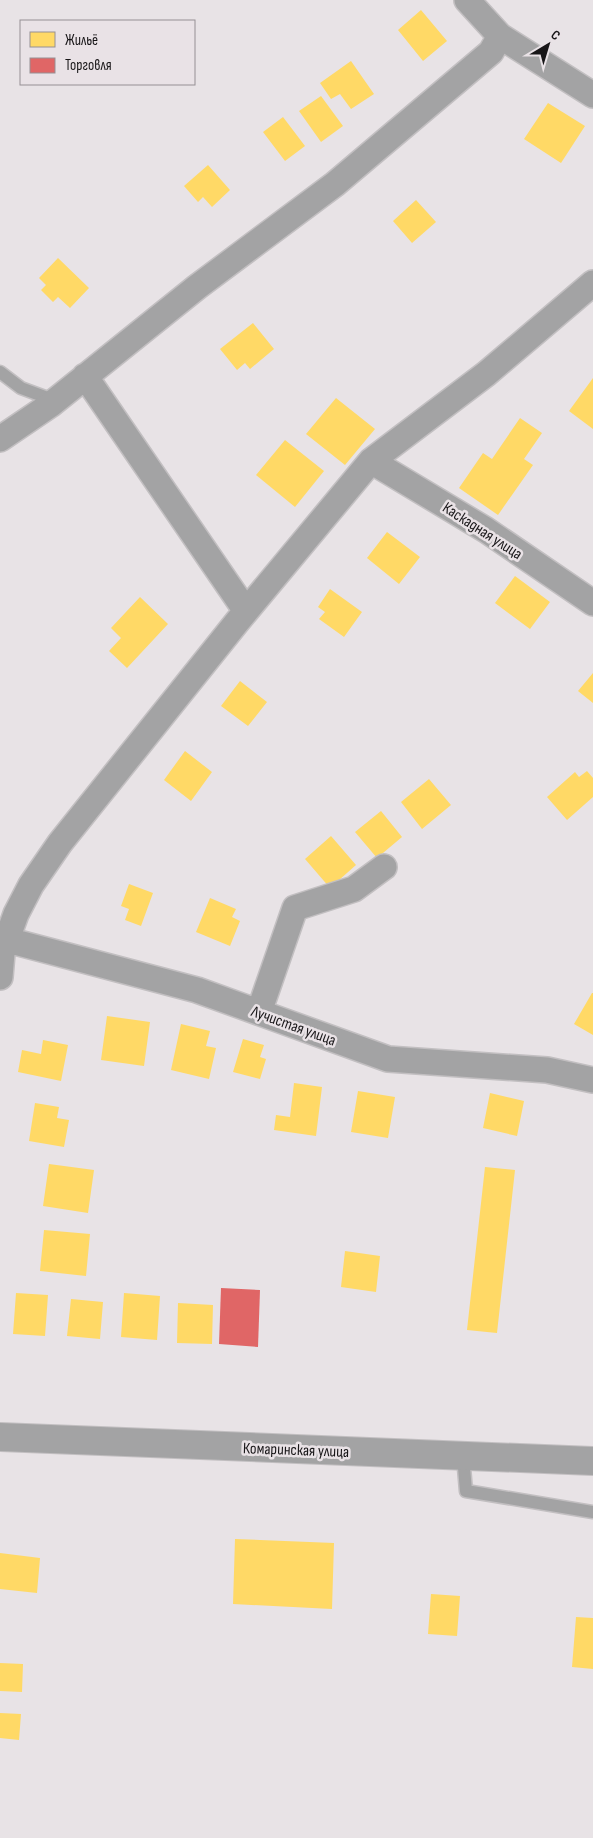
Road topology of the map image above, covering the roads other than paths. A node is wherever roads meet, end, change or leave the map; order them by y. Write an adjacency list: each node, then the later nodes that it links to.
1 (467, 0): 2 (street)
2 (500, 36): 3 (street); 6 (street)
3 (593, 95)
4 (593, 282): 9 (street)
5 (0, 372): 7 (lane)
6 (86, 376): 7 (street); 11 (street)
7 (56, 401): 8 (street)
8 (0, 440)
9 (371, 461): 10 (street, Каскадная улица); 11 (street)
10 (593, 603)
11 (246, 611): 13 (street)
12 (384, 867): 15 (street)
13 (3, 939): 14 (street); 15 (street, Лучистая улица)
14 (0, 977)
15 (259, 1012): 16 (street, Лучистая улица)
16 (593, 1080)
17 (0, 1437): 18 (street, Комаринская улица)
18 (463, 1456): 19 (street, Комаринская улица); 20 (lane)
19 (593, 1461)
20 (593, 1512)

